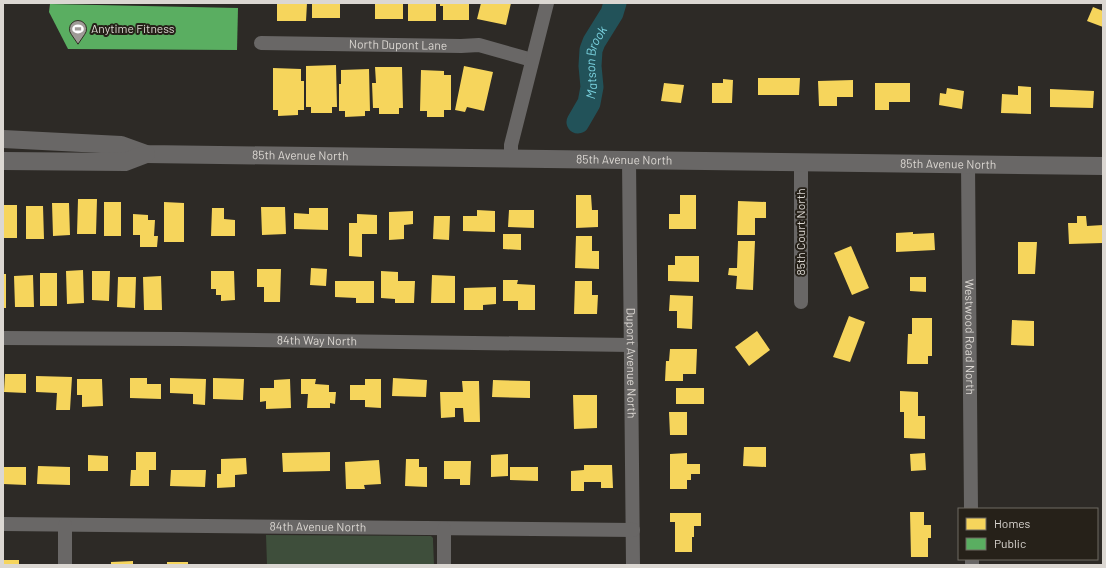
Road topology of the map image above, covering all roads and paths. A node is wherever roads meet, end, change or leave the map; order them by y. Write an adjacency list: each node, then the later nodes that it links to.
1 (547, 3): 3 (street)
2 (261, 43): 3 (street, North Dupont Lane)
3 (532, 60): 6 (street)
4 (3, 139): 5 (street, 85th Avenue North)
5 (146, 154): 6 (street, 85th Avenue North); 8 (street, 85th Avenue North)
6 (511, 158): 7 (street, 85th Avenue North)
7 (629, 160): 9 (street, 85th Avenue North); 14 (street, Dupont Avenue North)
8 (3, 161)
9 (801, 163): 10 (street, 85th Avenue North); 12 (street, 85th Court North)
10 (968, 164): 11 (street, 85th Avenue North); 15 (street, Westwood Road North)
11 (1103, 166)
12 (801, 302)
13 (3, 338): 14 (street, 84th Way North)
14 (631, 345): 19 (street, Dupont Avenue North)
15 (971, 508)
16 (3, 524): 17 (street, 84th Avenue North)
17 (65, 524): 18 (street, 84th Avenue North); 20 (street)
18 (444, 529): 19 (street, 84th Avenue North); 21 (street)
19 (633, 530): 22 (street, Dupont Avenue North)
20 (65, 565)
21 (444, 565)
22 (633, 565)

